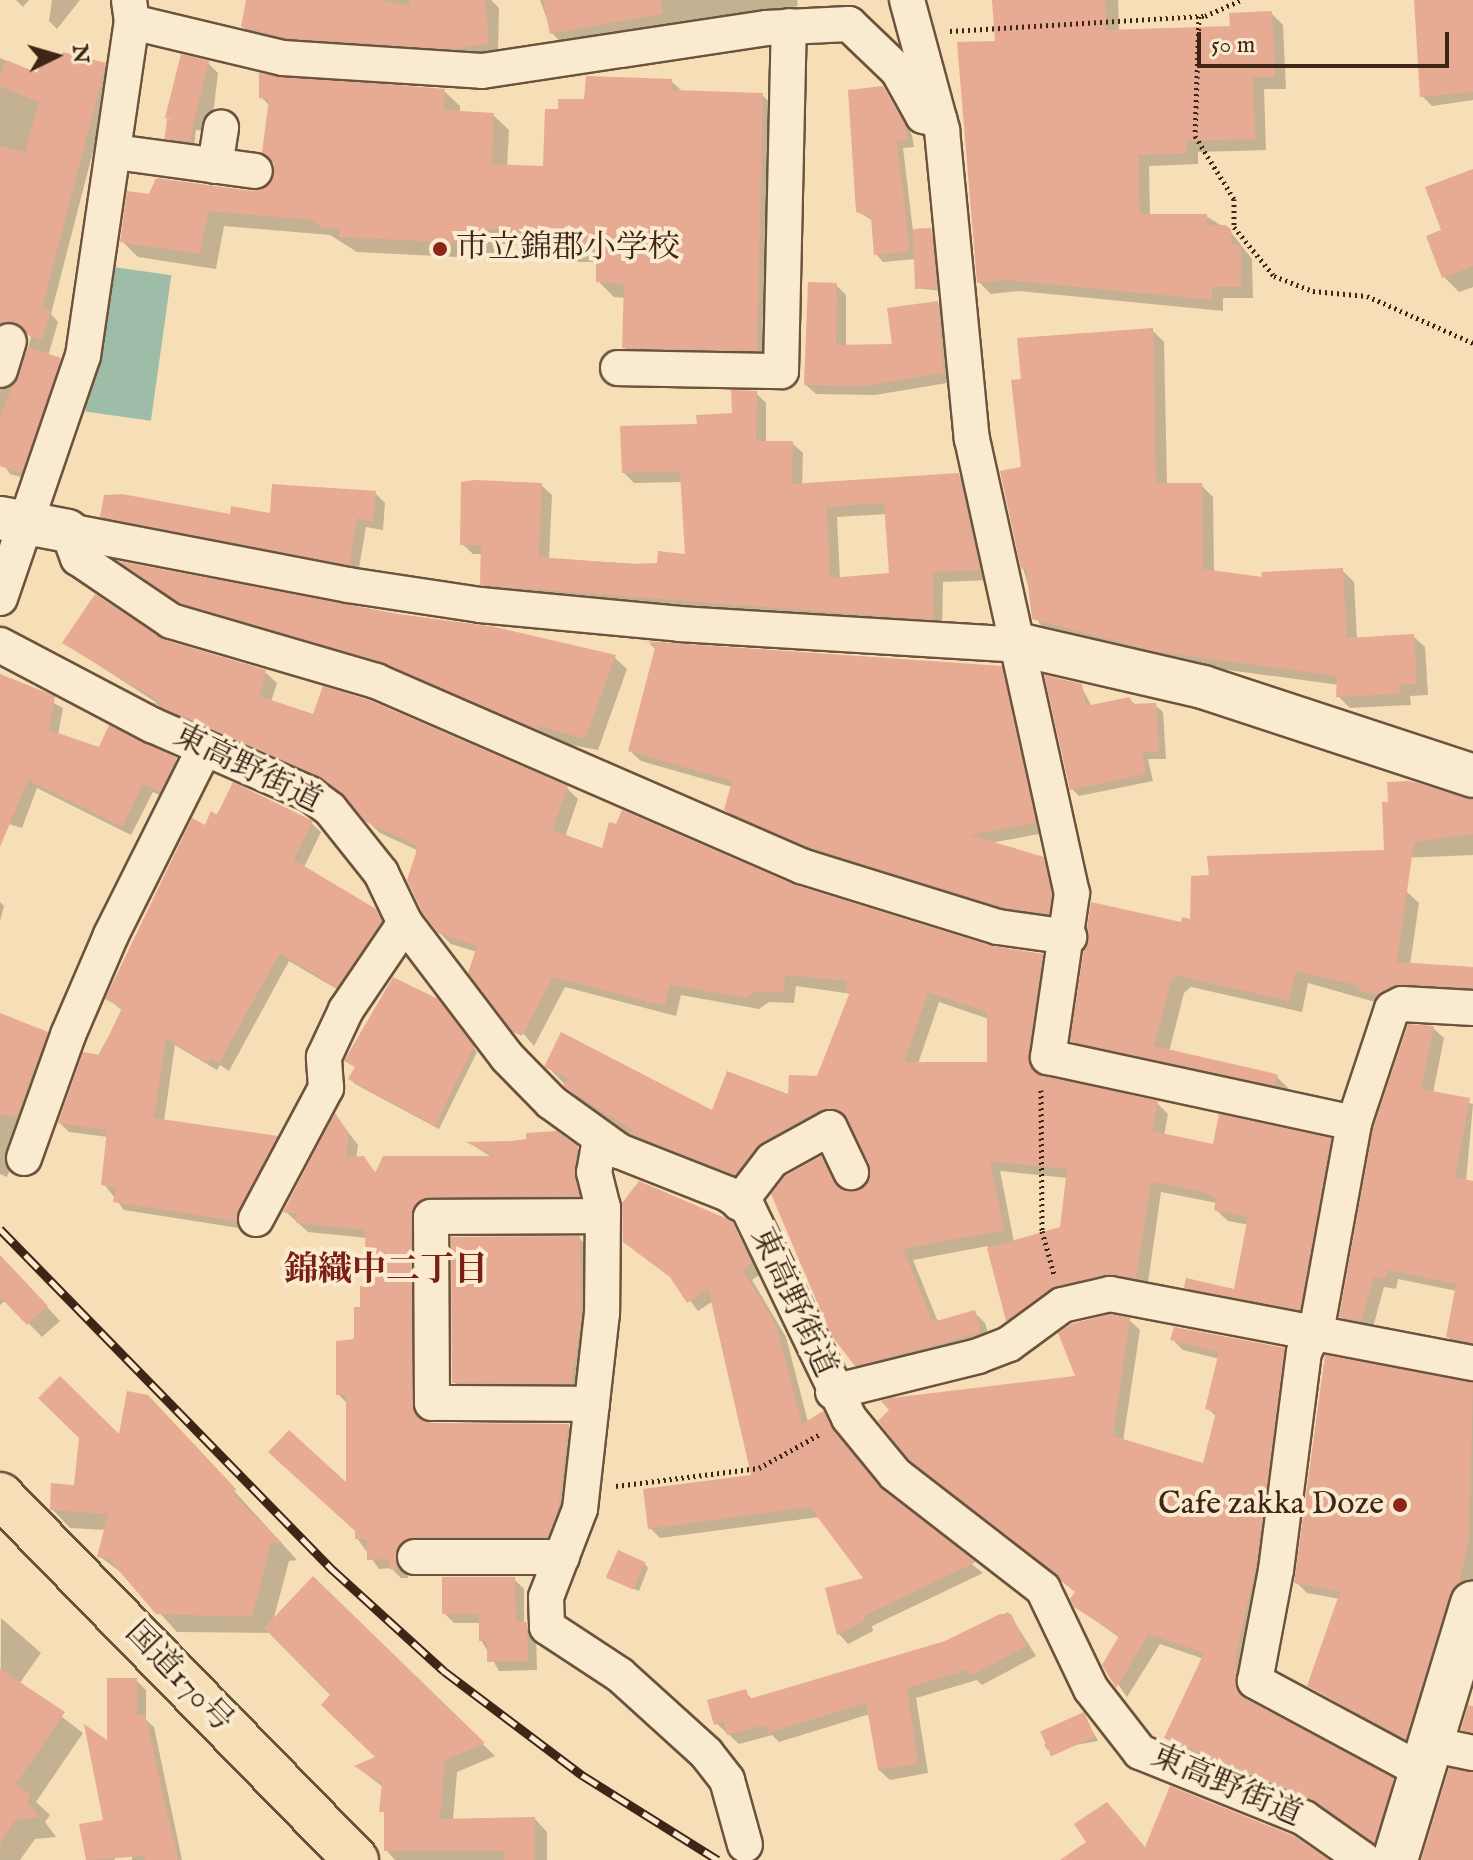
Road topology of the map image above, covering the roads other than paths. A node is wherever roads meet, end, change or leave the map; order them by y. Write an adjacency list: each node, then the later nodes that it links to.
1 (907, 0): 4 (street)
2 (130, 11): 3 (street); 6 (street)
3 (789, 26): 4 (street); 9 (street)
4 (940, 120): 14 (street)
5 (221, 127): 7 (street)
6 (115, 152): 7 (street); 10 (street)
7 (215, 166): 8 (street)
8 (255, 171)
9 (618, 368)
10 (9, 514): 11 (street); 12 (street)
11 (68, 531): 14 (street); 18 (street)
12 (0, 598)
13 (0, 645): 15 (street, 東高野街道)
14 (1021, 645): 16 (street); 18 (street)
15 (204, 749): 17 (street, 東高野街道); 22 (street)
16 (1473, 776)
17 (405, 923): 21 (street, 東高野街道); 26 (street)
18 (1069, 937): 20 (street)
19 (1473, 1008): 20 (street)
20 (1354, 1123): 27 (street)
21 (600, 1139): 24 (street, 東高野街道); 25 (street)
22 (24, 1158)
23 (851, 1172): 24 (street)
24 (739, 1203): 30 (street, 東高野街道)
25 (603, 1216): 29 (street); 29 (street)
26 (256, 1219)
27 (1314, 1334): 28 (street); 30 (street); 36 (street)
28 (1473, 1363)
29 (592, 1404): 33 (street)
30 (841, 1405): 39 (street, 東高野街道)
31 (0, 1495): 38 (highway, 国道170号)
32 (415, 1557): 33 (street)
33 (562, 1557): 37 (street)
34 (1473, 1604): 36 (main road)
35 (1473, 1753): 36 (street)
36 (1426, 1758): 40 (main road)
37 (745, 1845)
38 (356, 1860)
39 (1364, 1860)
40 (1395, 1860)

